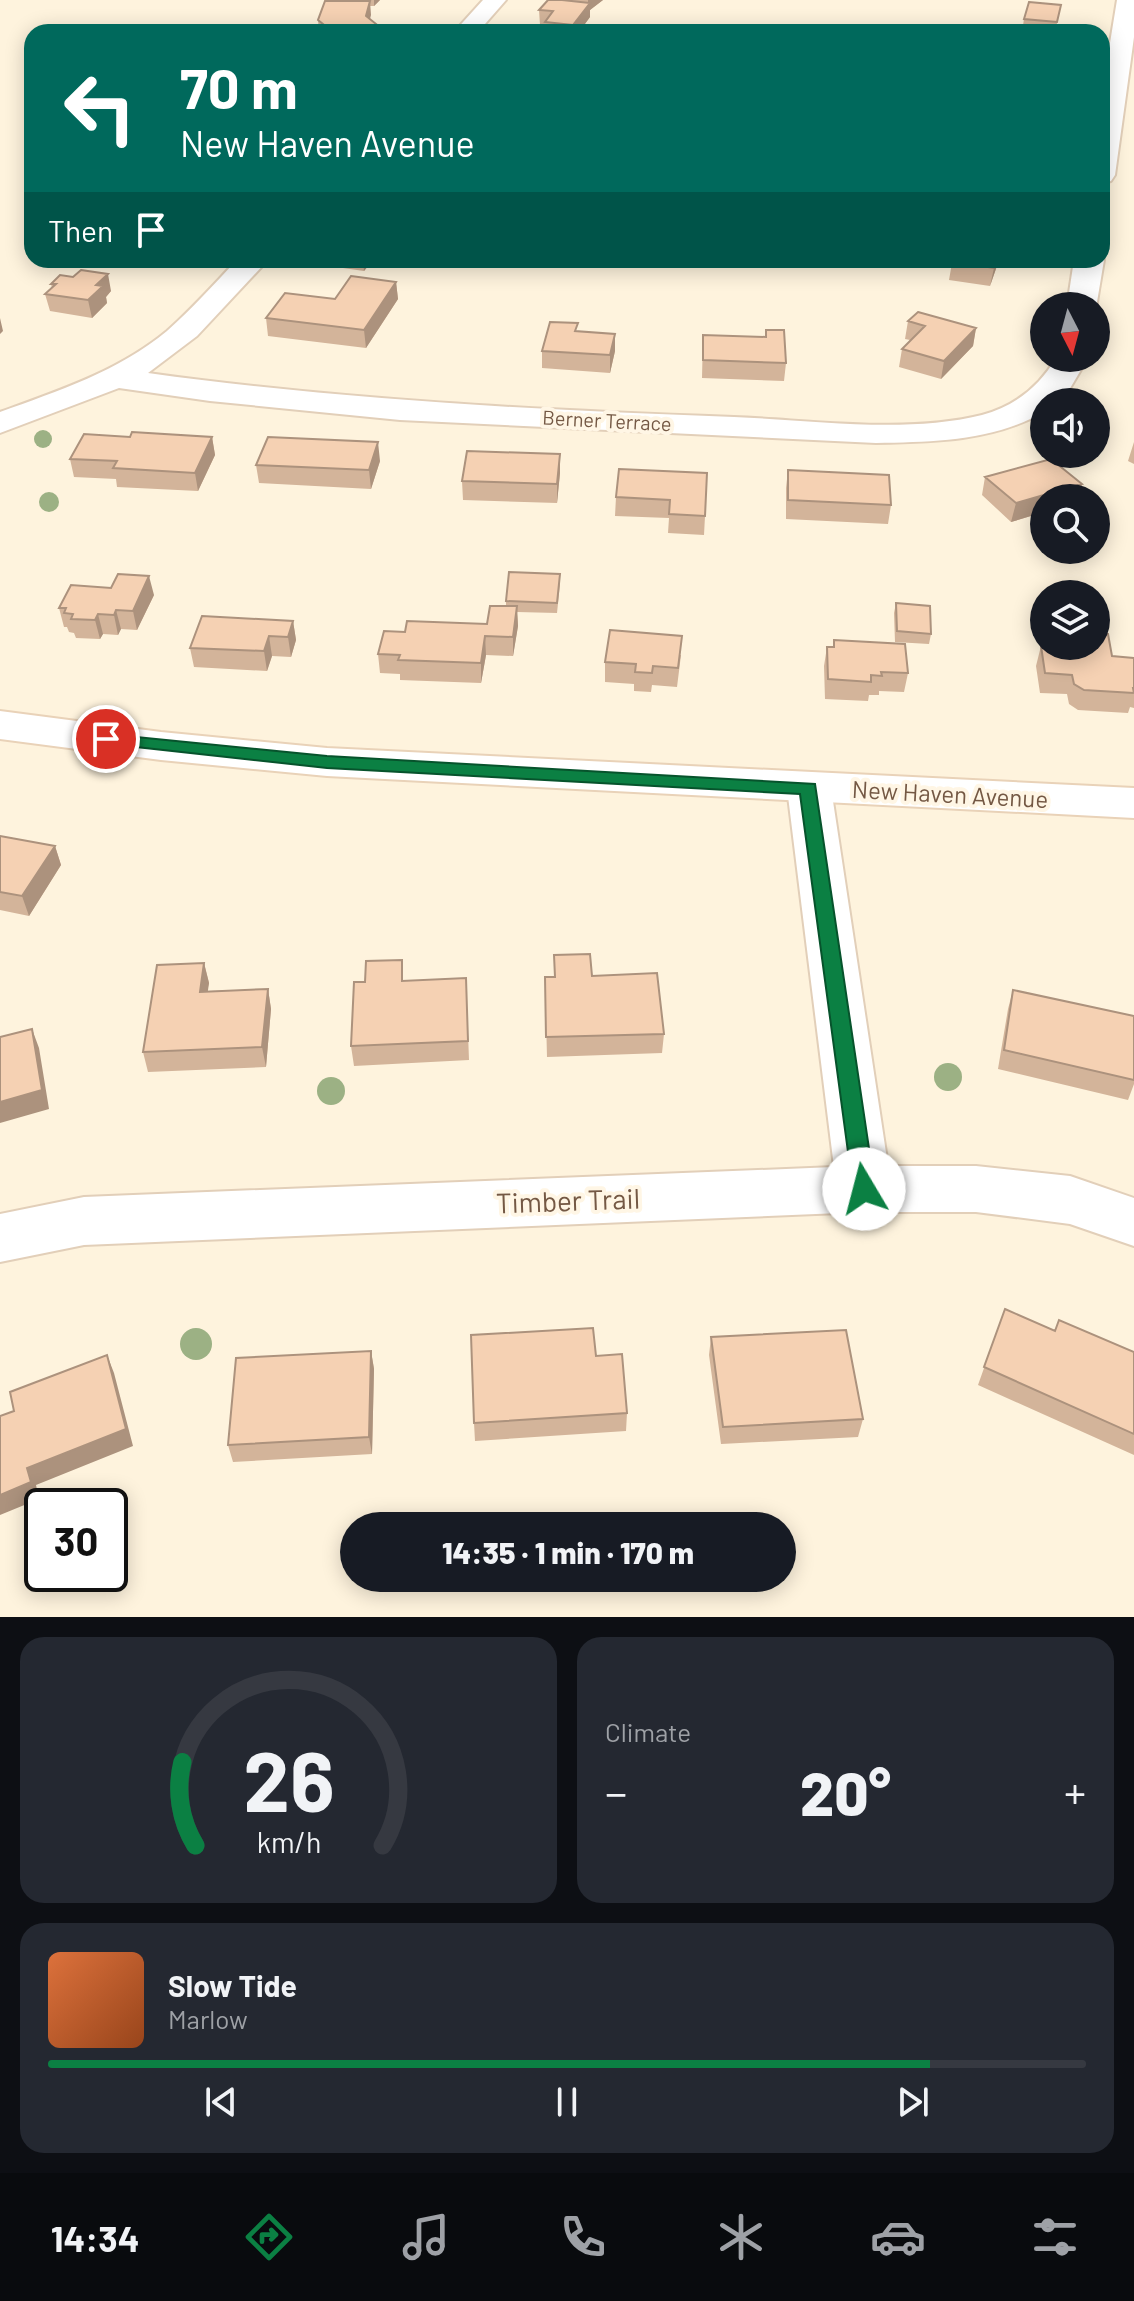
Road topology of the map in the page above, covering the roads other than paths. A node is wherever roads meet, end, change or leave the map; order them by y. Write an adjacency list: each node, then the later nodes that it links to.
1 (495, 0): 3 (street)
2 (1128, 0): 4 (street)
3 (472, 24)
4 (1110, 121)
5 (245, 268): 9 (street)
6 (1088, 268): 7 (street)
7 (1084, 292)
8 (1064, 372): 9 (street, Berner Terrace)
9 (116, 378): 10 (street)
10 (0, 423)
11 (0, 725): 12 (street, New Haven Avenue)
12 (809, 788): 13 (street, New Haven Avenue); 14 (street)
13 (1134, 803)
14 (864, 1189): 15 (street, Timber Trail); 16 (street, Timber Trail)
15 (1134, 1222)
16 (0, 1238)

